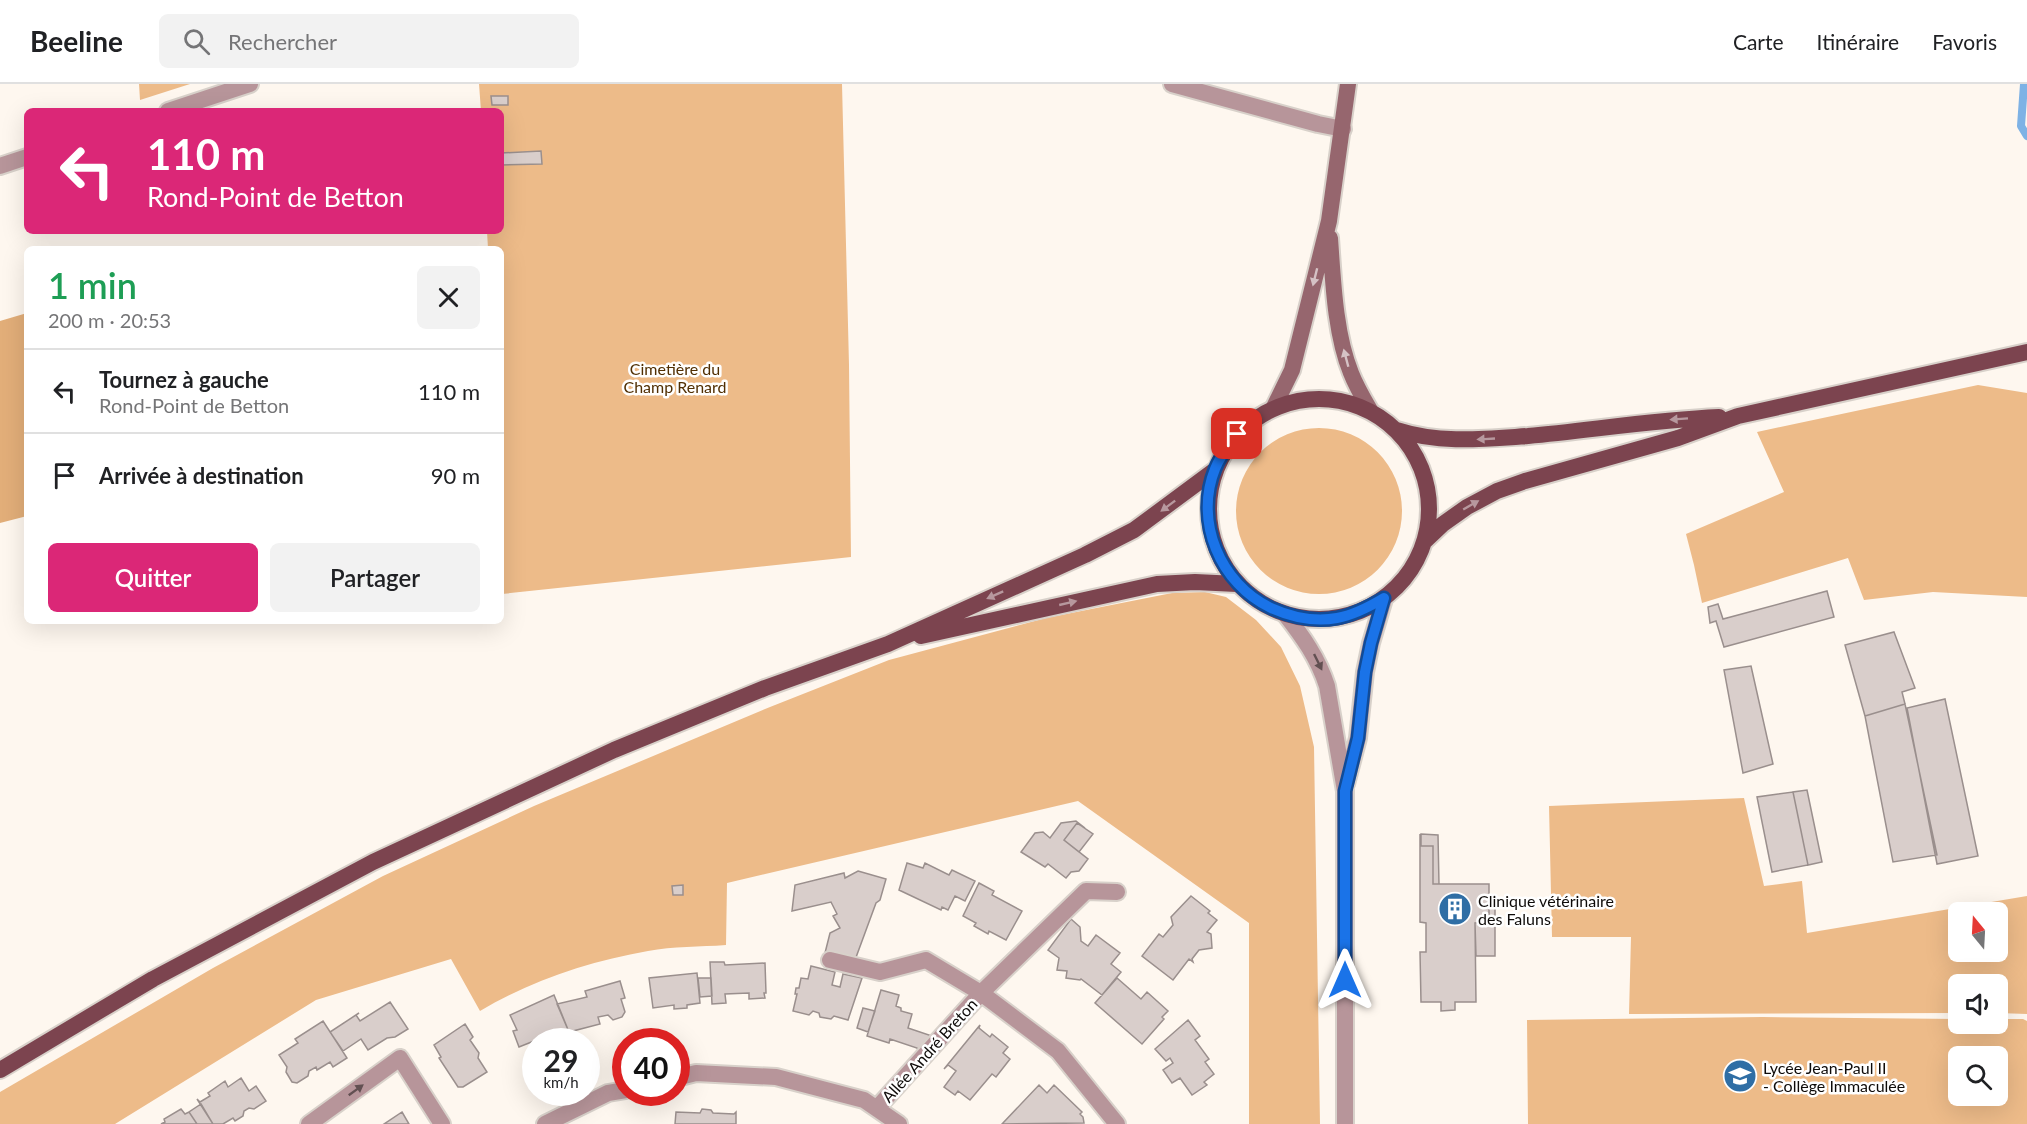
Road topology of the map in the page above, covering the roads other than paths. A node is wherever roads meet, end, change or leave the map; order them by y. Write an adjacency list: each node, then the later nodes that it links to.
1 (250, 84): 4 (street)
2 (1172, 84): 5 (street)
3 (1348, 84): 5 (main road)
4 (177, 108)
5 (1343, 129): 8 (main road)
6 (24, 158): 7 (street)
7 (0, 166)
8 (1329, 221): 10 (main road, one-way to 10); 11 (main road, one-way to 8)
9 (2027, 352): 12 (main road)
10 (1274, 407): 11 (main road); 14 (main road)
11 (1370, 410): 13 (main road)
12 (1738, 416): 13 (main road, one-way to 13); 15 (main road, one-way to 12)
13 (1397, 430): 15 (main road)
14 (1215, 470): 16 (main road); 19 (main road, one-way to 19)
15 (1425, 541): 17 (main road)
16 (1237, 584): 18 (main road); 19 (main road, one-way to 16)
17 (1384, 598): 18 (main road); 20 (street)
18 (1285, 614): 20 (street, one-way to 20)
19 (888, 644): 24 (main road)
20 (1345, 791): 33 (street)
21 (1117, 892): 23 (street, Allée André Breton)
22 (830, 960): 23 (street, Allée André Breton)
23 (981, 993): 27 (street, Allée André Breton); 32 (street, Allée André Breton)
24 (0, 1070)
25 (690, 1074): 27 (street)
26 (612, 1093): 30 (street)
27 (877, 1108): 31 (street)
28 (309, 1124): 29 (street, one-way to 29)
29 (442, 1124)
30 (545, 1124)
31 (899, 1124)
32 (1117, 1124)
33 (1345, 1124)

